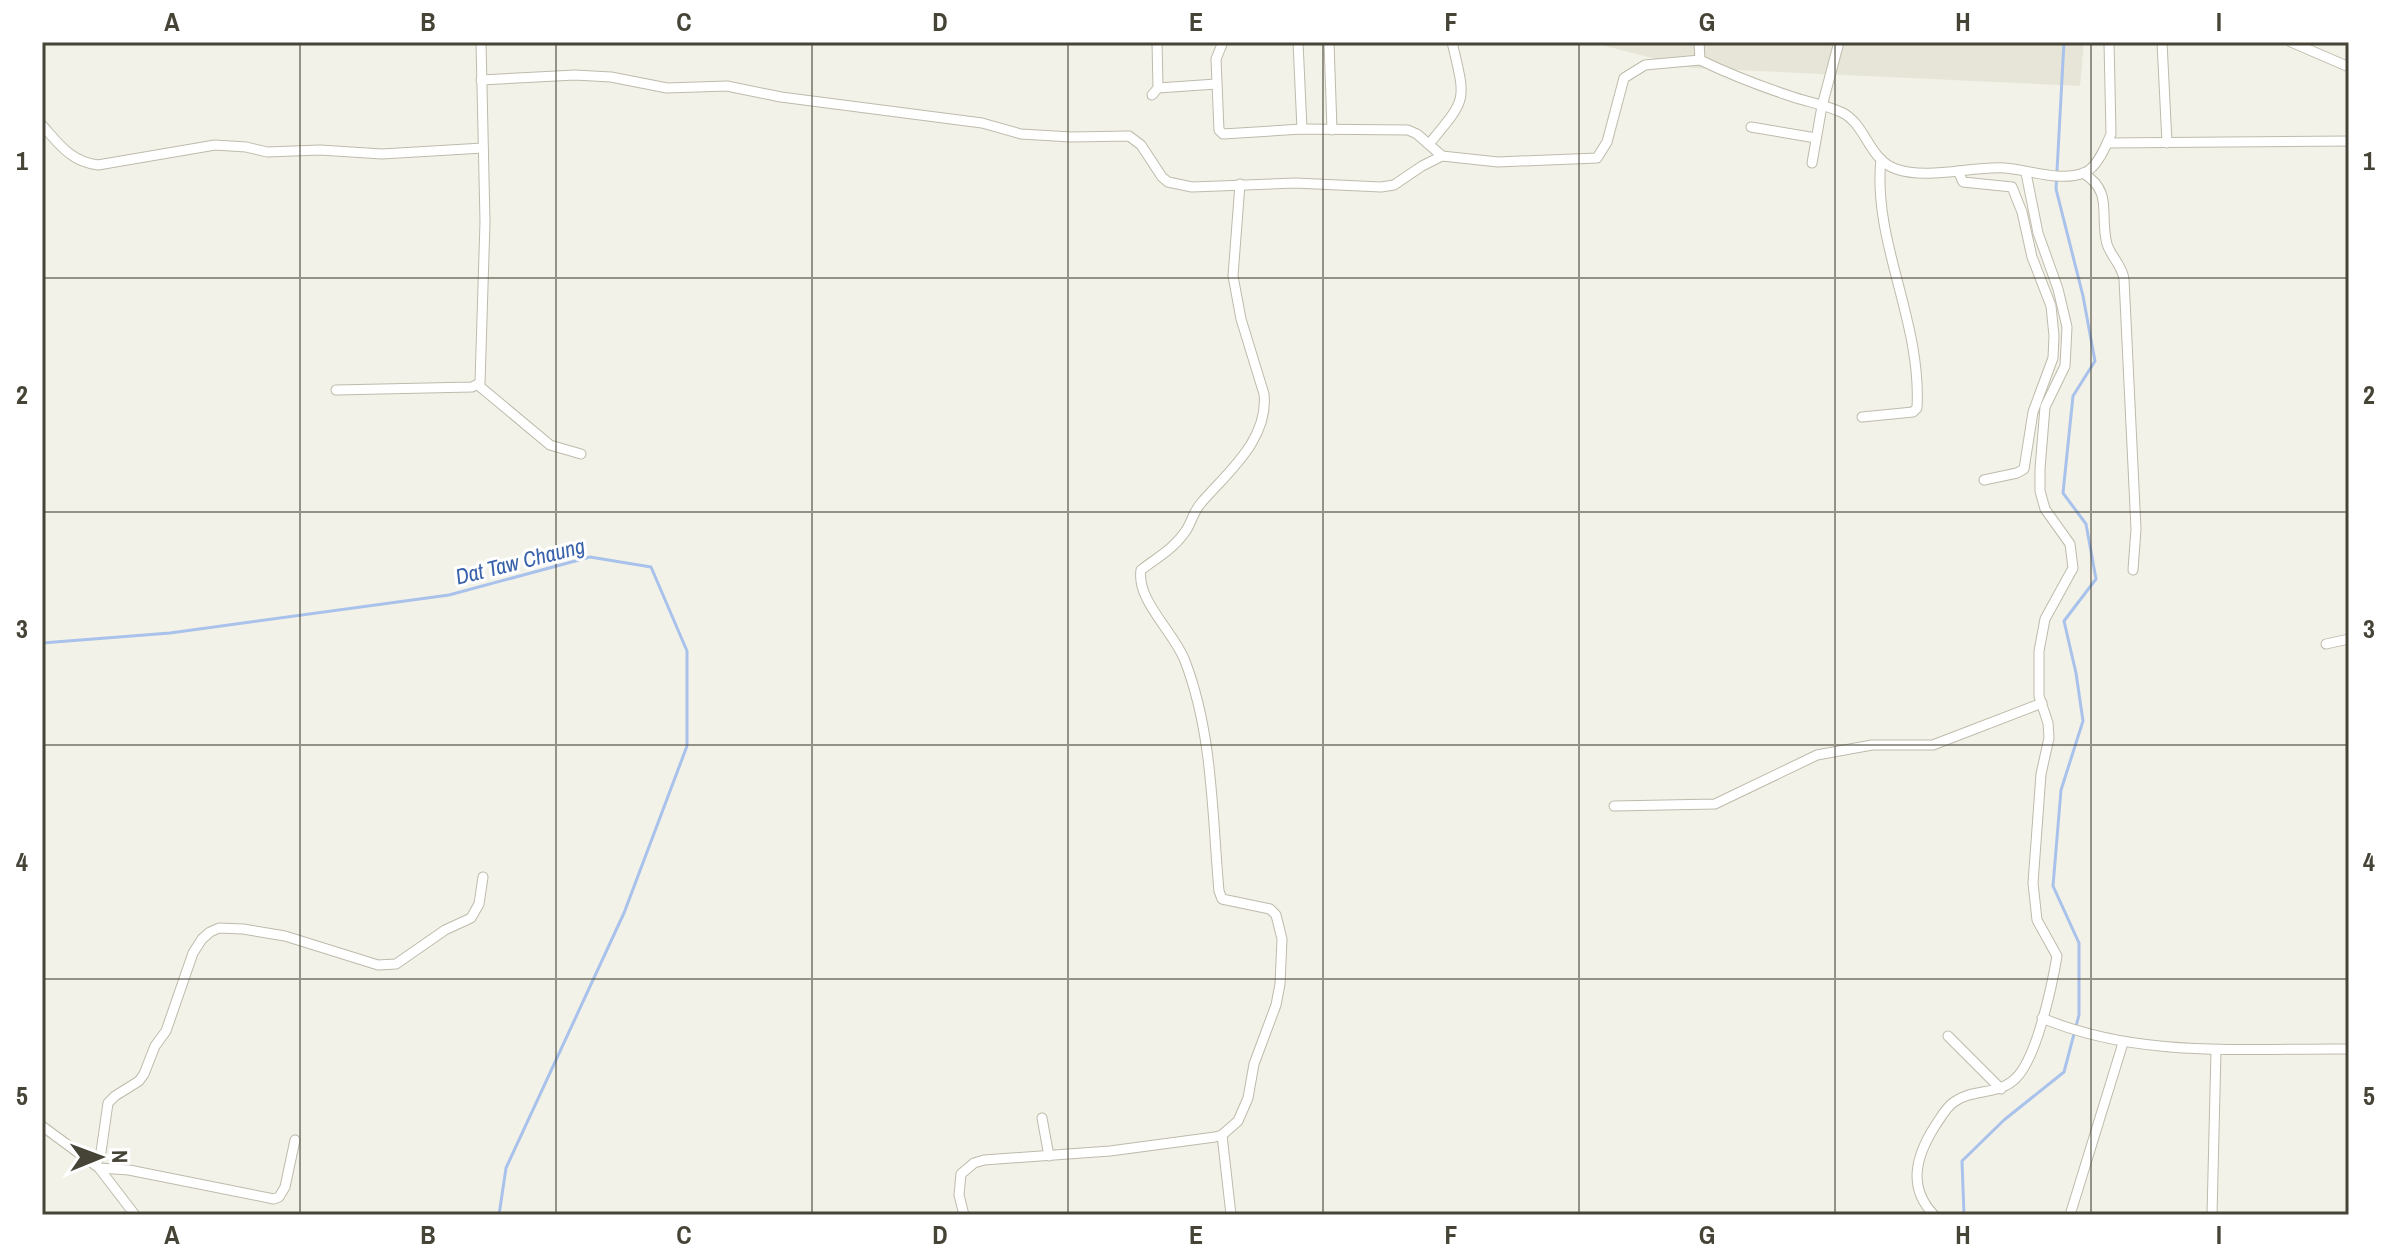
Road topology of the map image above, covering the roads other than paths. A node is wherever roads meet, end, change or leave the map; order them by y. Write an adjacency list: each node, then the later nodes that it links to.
1 (481, 42): 14 (street)
2 (1157, 42): 15 (street)
3 (1223, 42): 15 (street)
4 (1298, 42): 19 (street)
5 (1329, 42): 20 (street)
6 (1452, 42): 25 (street)
7 (1699, 42): 12 (street)
8 (1839, 42): 16 (street)
9 (2109, 42): 23 (street)
10 (2162, 42): 24 (street)
11 (2291, 42): 13 (street)
12 (1700, 60): 16 (street); 27 (street)
13 (2349, 67)
14 (481, 80): 26 (street); 33 (street)
15 (1216, 84): 19 (street)
16 (1822, 106): 21 (street); 28 (street)
17 (42, 125): 26 (street)
18 (1751, 127): 21 (street)
19 (1302, 129): 20 (street)
20 (1332, 130): 25 (street)
21 (1816, 138): 29 (street)
22 (2349, 141): 24 (street)
23 (2112, 143): 24 (street); 32 (street)
24 (2167, 143)
25 (1429, 144): 27 (street)
26 (483, 148): 34 (street)
27 (1442, 156): 33 (street)
28 (1881, 159): 30 (street); 36 (street)
29 (1812, 163)
30 (1958, 171): 31 (street); 38 (street)
31 (2026, 173): 32 (street); 42 (street)
32 (2083, 173): 39 (street)
33 (1240, 184): 53 (street)
34 (478, 385): 35 (street); 37 (street)
35 (336, 390)
36 (1862, 417)
37 (581, 454)
38 (1984, 480)
39 (2133, 570)
40 (2349, 639): 41 (street)
41 (2326, 644)
42 (2042, 703): 43 (street); 45 (street)
43 (1614, 806)
44 (483, 877): 56 (street)
45 (2042, 1018): 47 (street); 50 (street)
46 (1948, 1036): 50 (street)
47 (2123, 1043): 49 (street); 61 (street)
48 (2349, 1049): 49 (street)
49 (2216, 1050): 62 (street)
50 (2001, 1089): 60 (street)
51 (1042, 1118): 55 (street)
52 (42, 1126): 56 (street)
53 (1222, 1135): 55 (street); 59 (street)
54 (295, 1140): 56 (street)
55 (1049, 1156): 58 (street)
56 (98, 1167): 57 (street)
57 (135, 1215)
58 (964, 1215)
59 (1231, 1215)
60 (1934, 1215)
61 (2070, 1215)
62 (2212, 1215)

